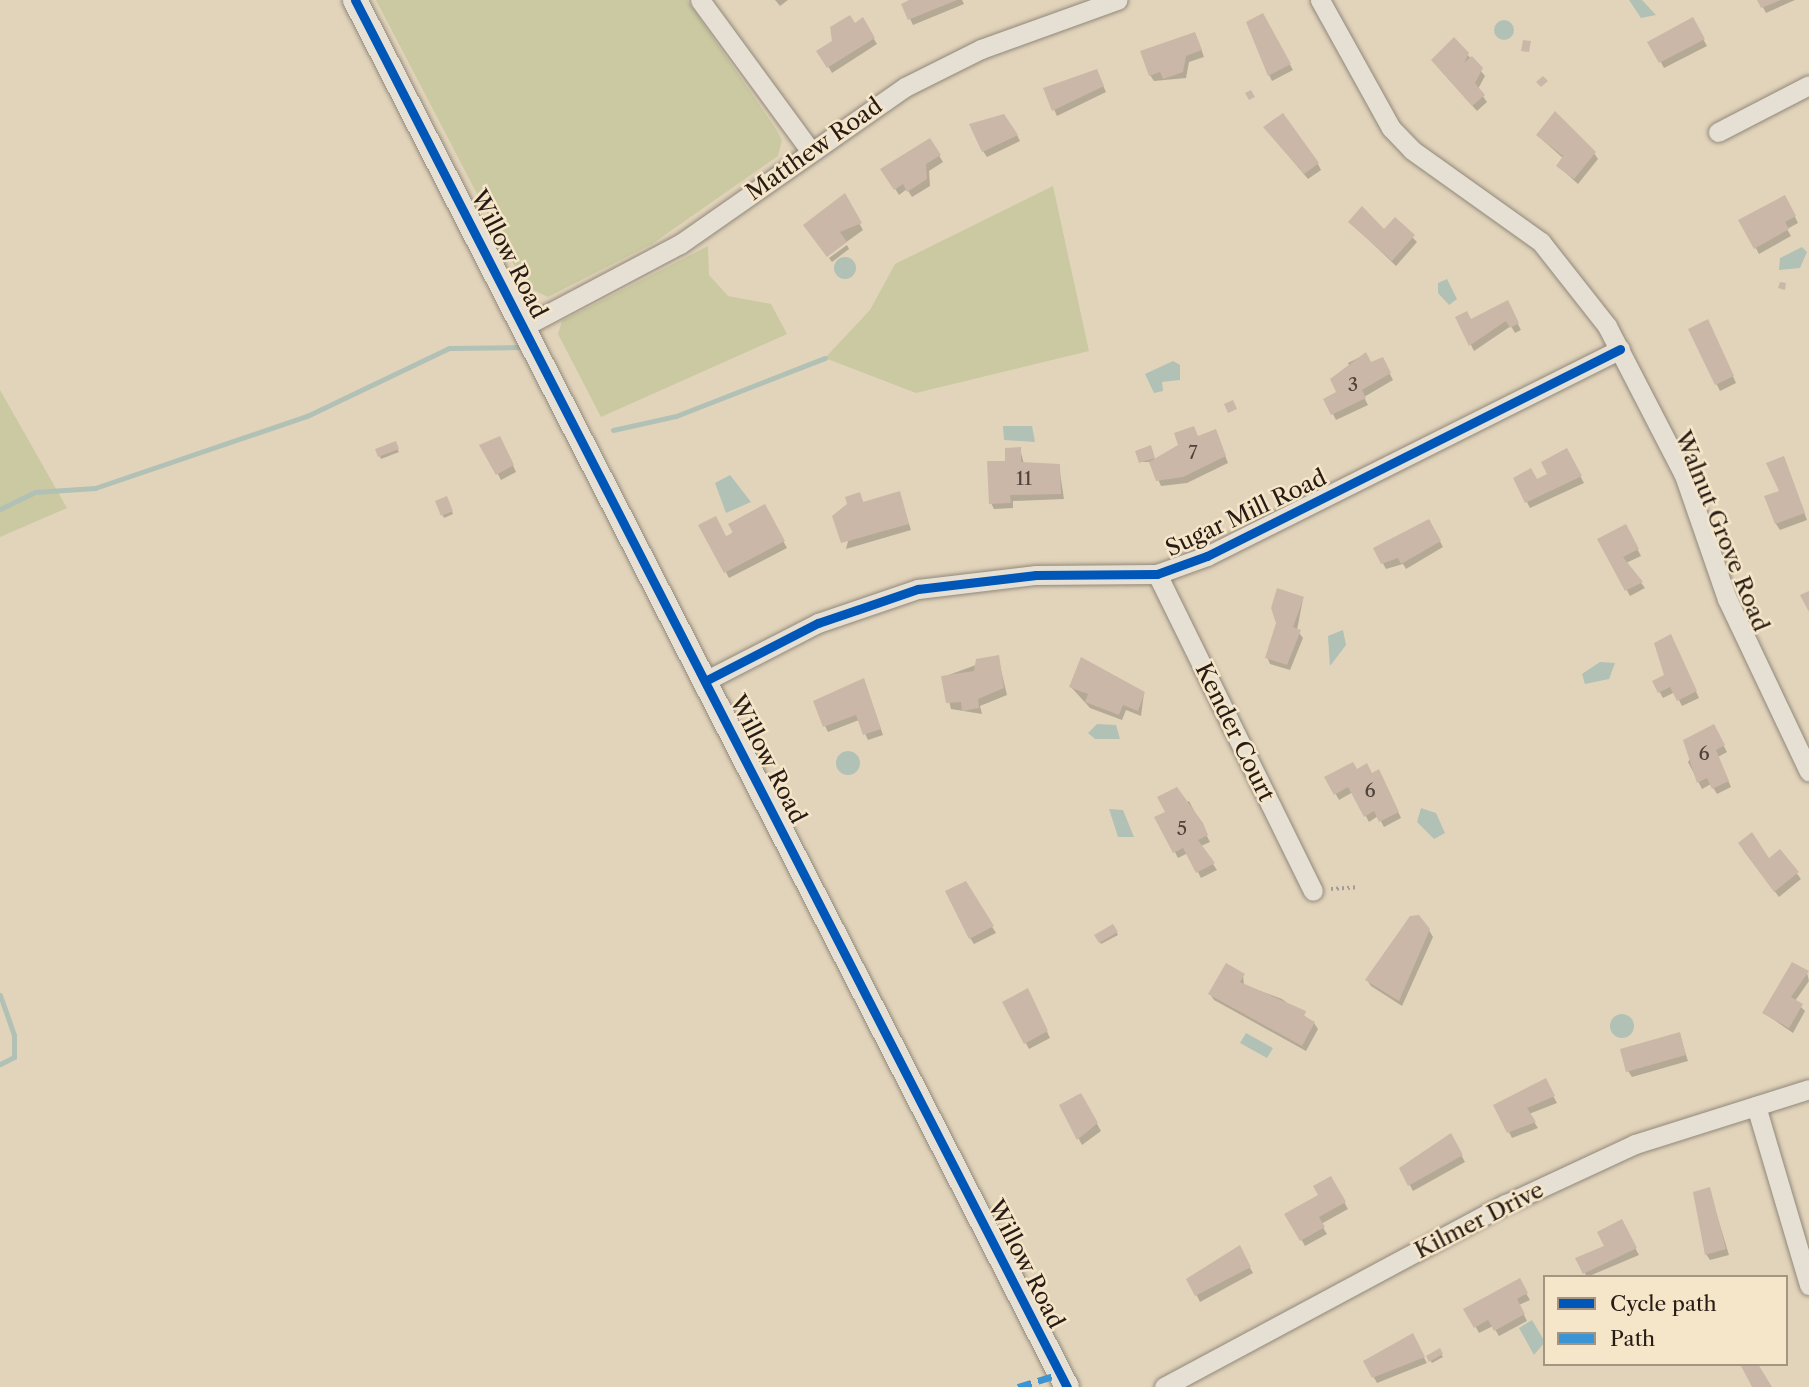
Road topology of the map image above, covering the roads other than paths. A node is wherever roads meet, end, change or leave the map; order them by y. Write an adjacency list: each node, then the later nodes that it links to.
1 (355, 0): 8 (street, Willow Road)
2 (700, 0): 7 (street)
3 (1117, 0): 7 (street, Matthew Road)
4 (1320, 0): 9 (street, Walnut Grove Road)
5 (1809, 85): 6 (street)
6 (1718, 132)
7 (809, 149): 8 (street, Matthew Road)
8 (525, 326): 11 (street, Willow Road)
9 (1620, 349): 10 (street, Sugar Mill Road); 12 (street, Walnut Grove Road)
10 (1157, 574): 11 (street, Sugar Mill Road); 13 (street, Kender Court)
11 (707, 680): 17 (street, Willow Road)
12 (1809, 772)
13 (1313, 891)
14 (1809, 1089): 15 (street, Kilmer Drive)
15 (1756, 1106): 16 (street); 18 (street, Kilmer Drive)
16 (1809, 1285)
17 (1067, 1387)
18 (1164, 1387)

